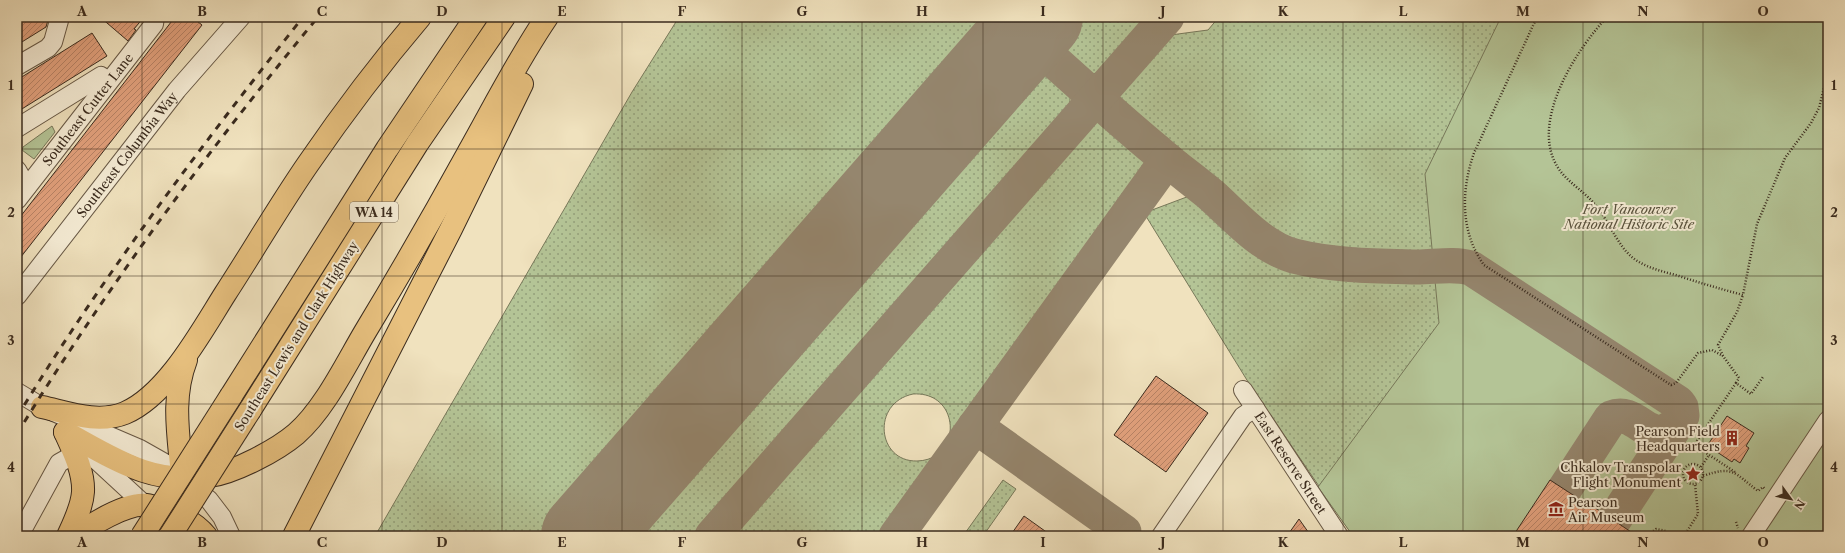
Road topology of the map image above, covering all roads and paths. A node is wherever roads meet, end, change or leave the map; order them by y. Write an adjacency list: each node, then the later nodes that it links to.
1 (60, 17): 11 (street)
2 (155, 17): 13 (street, Southeast Cutter Lane)
3 (241, 17): 18 (street, Southeast Columbia Way)
4 (420, 17): 19 (highway)
5 (476, 17): 44 (highway, Southeast Lewis and Clark Highway / WA 14, bridge)
6 (504, 17): 45 (highway, Southeast Lewis and Clark Highway / WA 14, bridge)
7 (547, 17): 34 (highway)
8 (556, 17): 48 (highway)
9 (1537, 17): 20 (path)
10 (1608, 17): 17 (path)
11 (17, 66)
12 (1828, 72): 17 (path)
13 (108, 82): 14 (street); 16 (street, Southeast Cutter Lane)
14 (17, 128)
15 (17, 170): 16 (street)
16 (22, 193)
17 (1743, 295): 20 (path)
18 (17, 296)
19 (193, 344): 25 (highway); 34 (highway)
20 (1723, 356): 22 (path)
21 (1763, 377): 22 (path)
22 (1736, 383): 30 (path)
23 (1243, 390): 26 (street, East Reserve Street)
24 (17, 392): 25 (street)
25 (42, 407): 28 (street); 34 (street)
26 (1255, 408): 49 (street); 50 (street, East Reserve Street)
27 (1828, 420): 36 (street)
28 (65, 432): 29 (highway); 34 (highway); 37 (street)
29 (75, 454): 38 (street); 42 (highway)
30 (1709, 456): 31 (path); 32 (path)
31 (1701, 467): 33 (path); 35 (path)
32 (1735, 472): 33 (path); 36 (path)
33 (1703, 476): 35 (path)
34 (182, 478): 40 (highway); 47 (street)
35 (1695, 484): 53 (path)
36 (1777, 496): 54 (street)
37 (145, 505): 40 (highway); 43 (highway); 45 (street)
38 (35, 507): 39 (street); 41 (street)
39 (17, 519)
40 (179, 526): 46 (highway)
41 (19, 536)
42 (68, 536)
43 (76, 536)
44 (142, 536)
45 (171, 536)
46 (206, 536)
47 (231, 536)
48 (294, 536)
49 (1161, 536)
50 (1339, 536)
51 (1650, 536): 52 (path)
52 (1668, 536)
53 (1684, 536)
54 (1751, 536)

